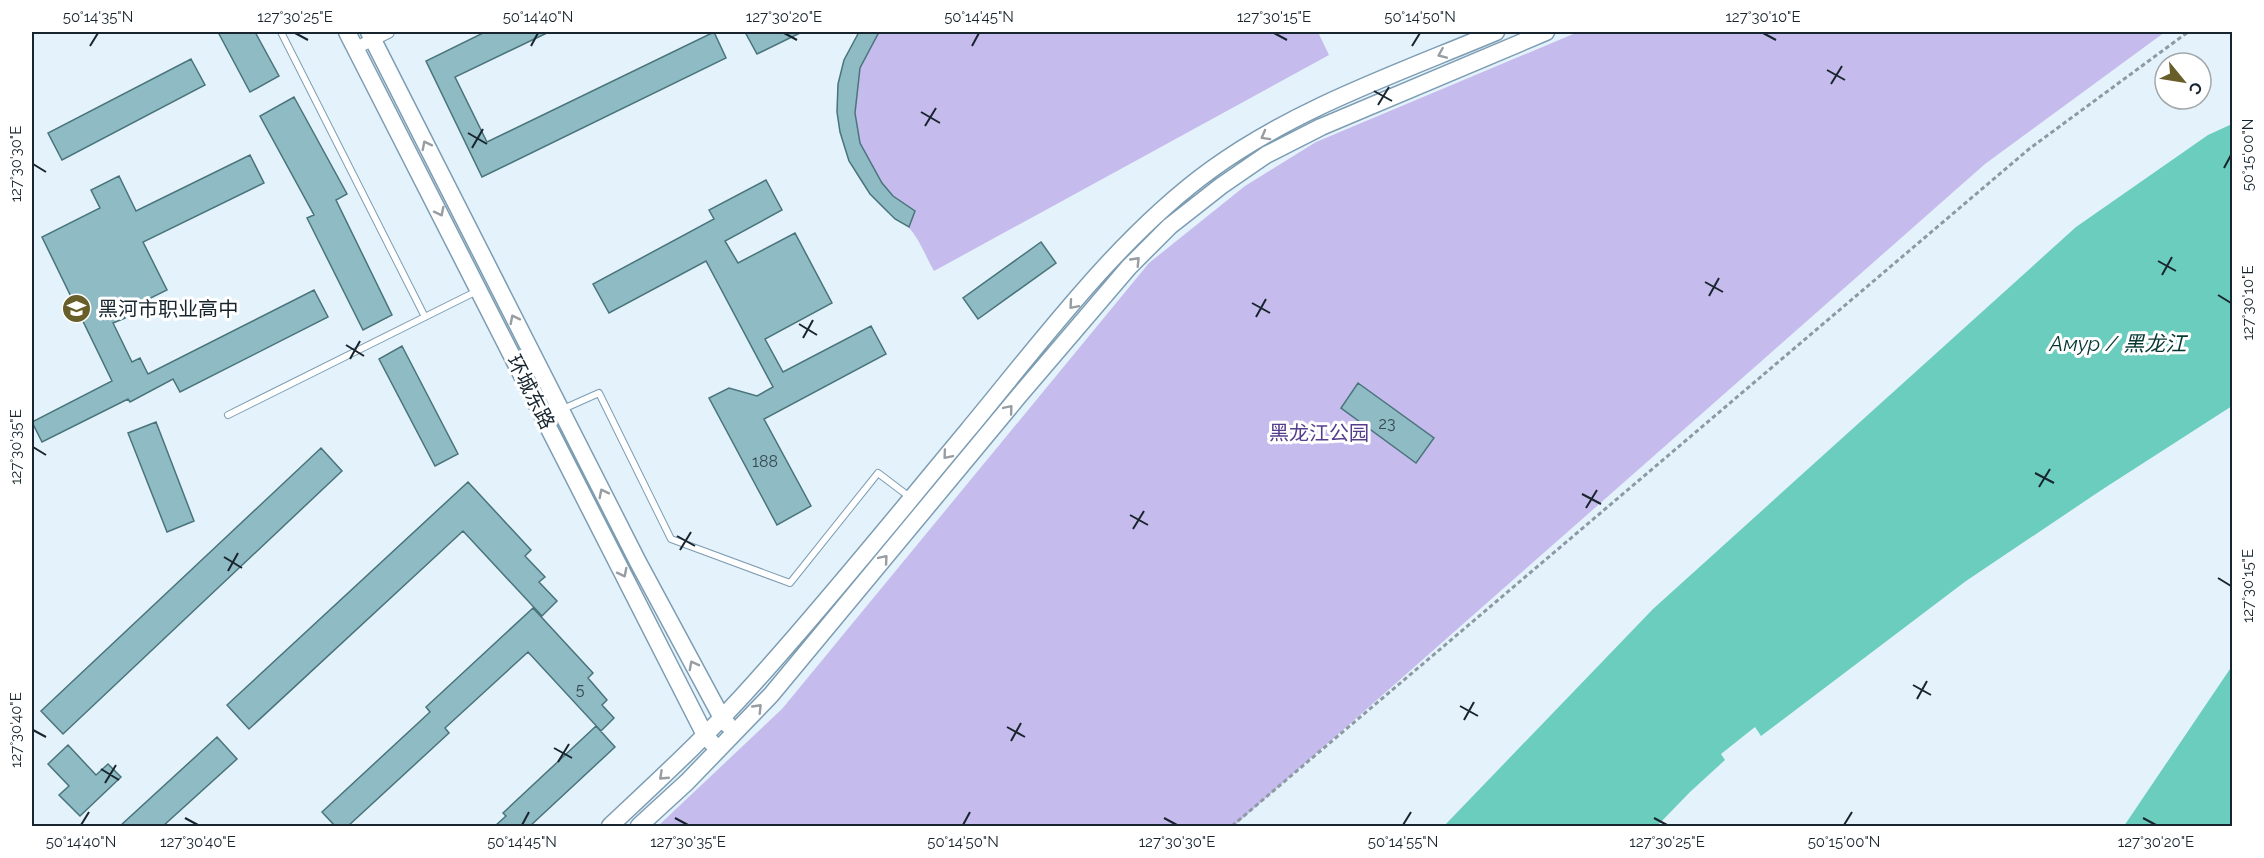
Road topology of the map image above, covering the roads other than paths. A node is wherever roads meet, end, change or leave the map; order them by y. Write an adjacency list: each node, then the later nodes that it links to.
1 (281, 32): 9 (lane)
2 (347, 32): 7 (street, 环城东路)
3 (388, 32): 6 (street)
4 (1496, 32): 12 (street, one-way to 12)
5 (1546, 32): 14 (street, one-way to 5)
6 (371, 36): 7 (street); 10 (street, 环城东路, one-way to 6)
7 (356, 48): 8 (street, 环城东路, one-way to 8)
8 (479, 289): 9 (lane); 15 (street, 环城东路, one-way to 15)
9 (425, 317): 11 (lane)
10 (561, 410): 12 (lane); 13 (street, 环城东路, one-way to 10)
11 (228, 415)
12 (911, 498): 13 (street)
13 (722, 718): 14 (street, 环城东路); 15 (street)
14 (735, 732): 16 (street)
15 (705, 735): 16 (street, 环城东路); 17 (street, one-way to 17)
16 (718, 750): 18 (street)
17 (610, 826)
18 (639, 826)

